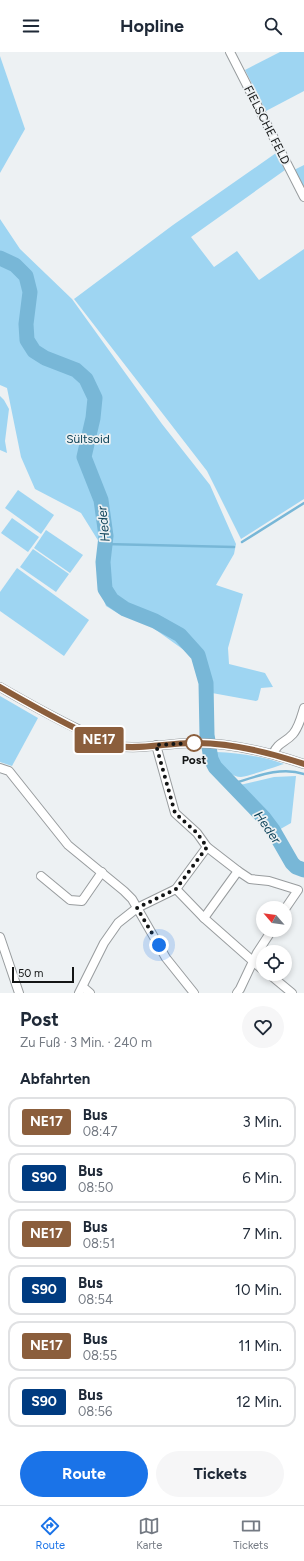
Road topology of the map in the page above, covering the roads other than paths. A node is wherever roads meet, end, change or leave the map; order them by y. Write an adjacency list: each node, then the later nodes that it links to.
1 (230, 52): 2 (street, FIELSCHE FELD)
2 (304, 197)
3 (0, 687): 5 (street)
4 (304, 708): 6 (street)
5 (156, 745): 6 (street); 9 (street)
6 (273, 754): 7 (street)
7 (304, 764)
8 (0, 768): 11 (street)
9 (207, 847): 10 (street); 13 (street)
10 (238, 871): 14 (street); 16 (street)
11 (102, 872): 12 (street); 15 (street)
12 (41, 876)
13 (176, 889): 15 (street); 16 (street)
14 (290, 901)
15 (137, 908): 22 (street); 25 (street)
16 (204, 918): 19 (street)
17 (0, 937): 23 (street)
18 (267, 937): 19 (street)
19 (253, 962): 20 (street); 26 (street)
20 (256, 964)
21 (277, 981): 27 (street)
22 (81, 990): 24 (street)
23 (19, 993)
24 (90, 993)
25 (194, 993)
26 (237, 993)
27 (292, 993)

